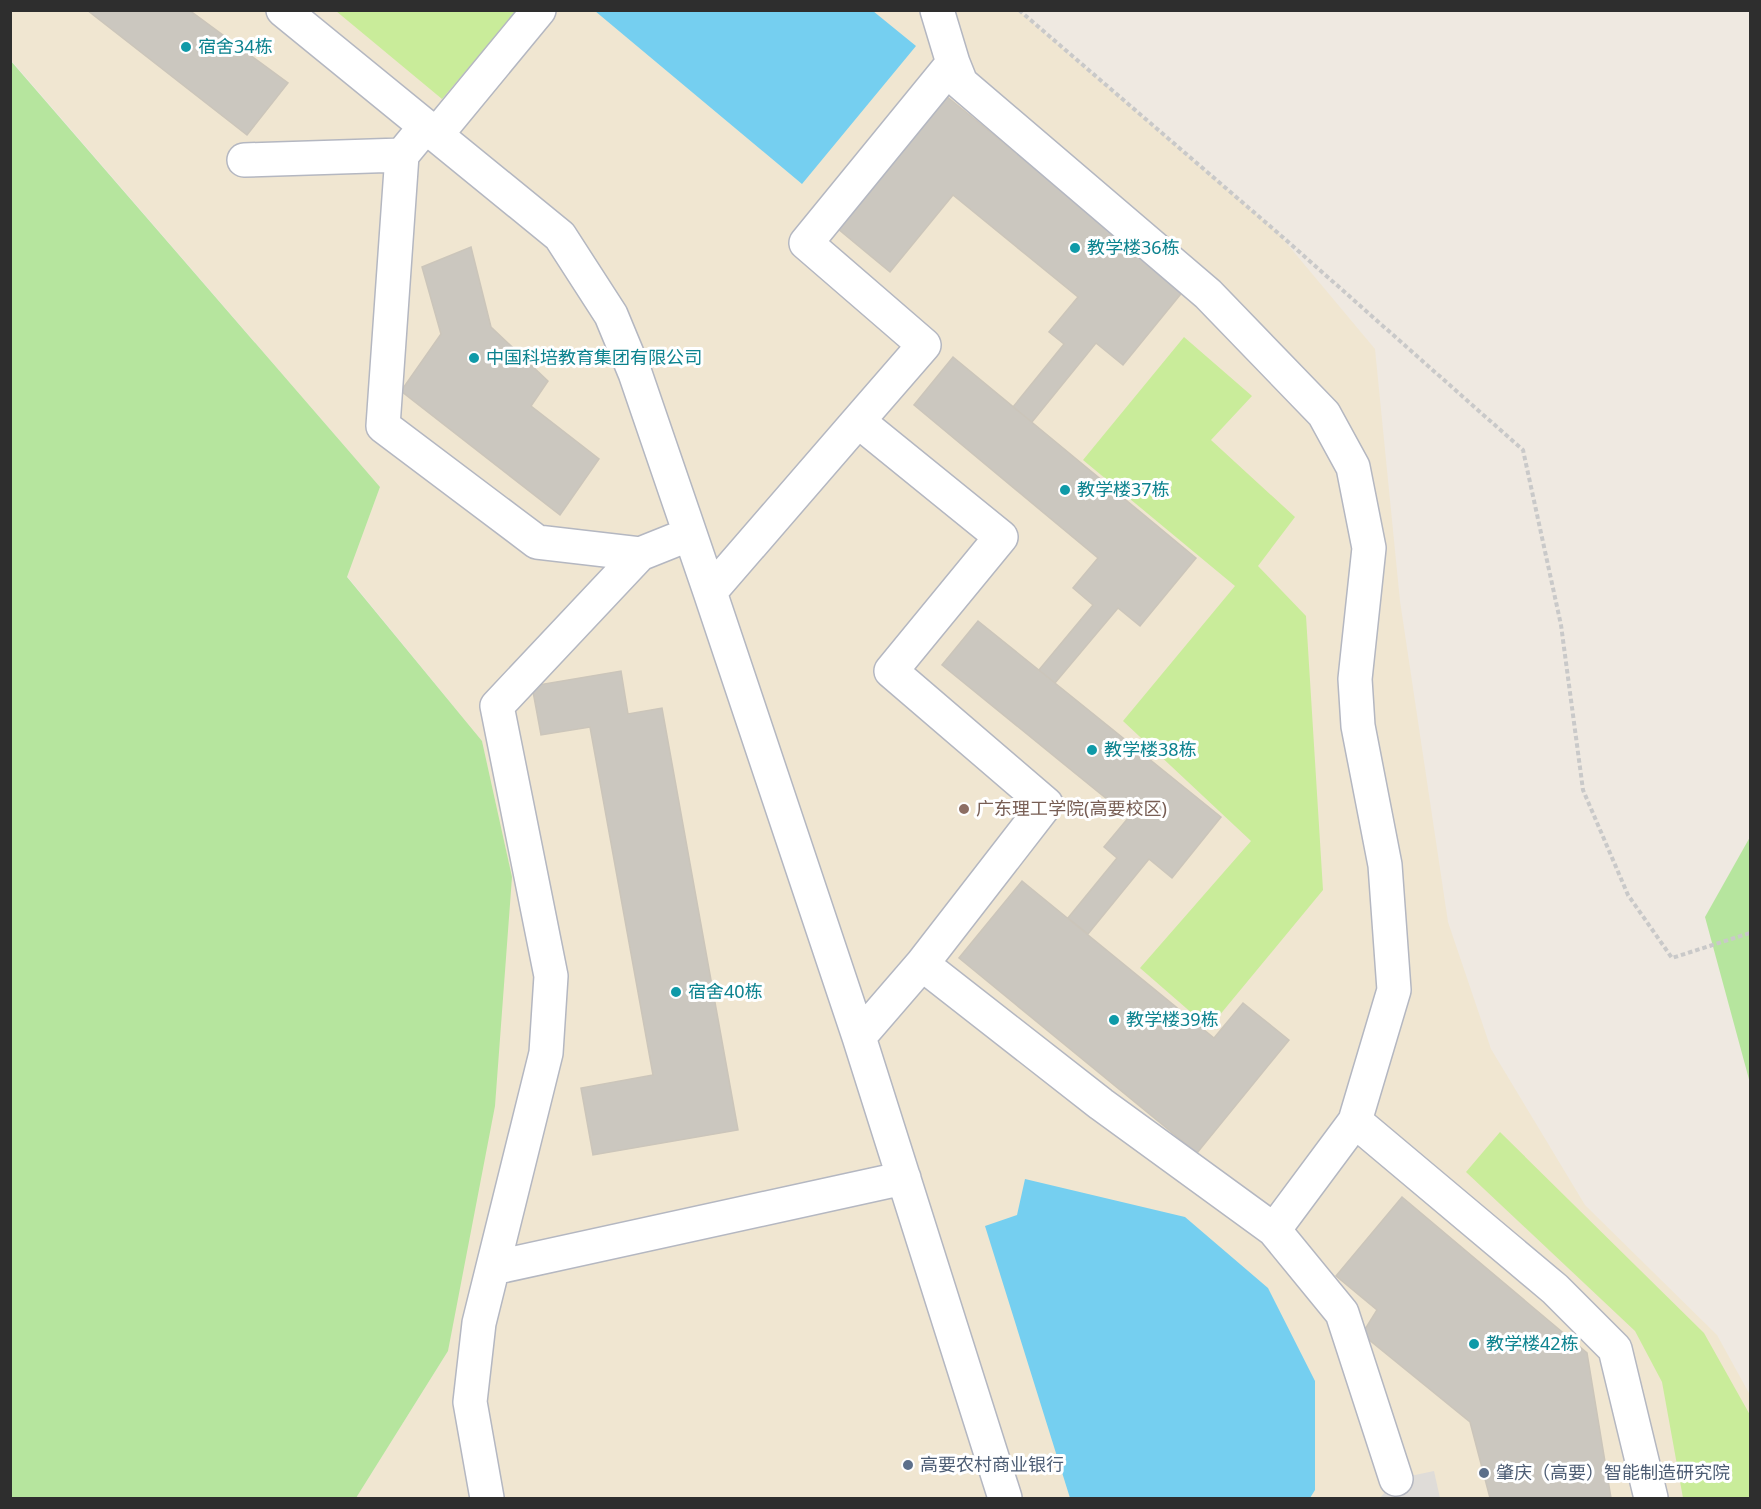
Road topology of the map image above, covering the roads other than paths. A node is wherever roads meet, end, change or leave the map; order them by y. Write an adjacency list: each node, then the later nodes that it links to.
1 (283, 10): 5 (lane)
2 (539, 10): 5 (lane)
3 (937, 10): 4 (lane)
4 (953, 63): 8 (lane); 14 (lane)
5 (431, 131): 6 (lane); 9 (lane)
6 (402, 155): 7 (lane); 10 (lane)
7 (244, 160)
8 (858, 422): 11 (lane); 12 (lane)
9 (690, 534): 10 (lane); 11 (lane)
10 (640, 554): 17 (lane)
11 (710, 592): 13 (lane)
12 (922, 964): 13 (lane); 16 (lane)
13 (859, 1037): 15 (lane)
14 (1355, 1121): 16 (lane); 21 (lane)
15 (904, 1178): 17 (lane); 20 (lane)
16 (1274, 1230): 18 (lane)
17 (493, 1268): 19 (lane)
18 (1396, 1479)
19 (488, 1498)
20 (1005, 1498)
21 (1651, 1498)

